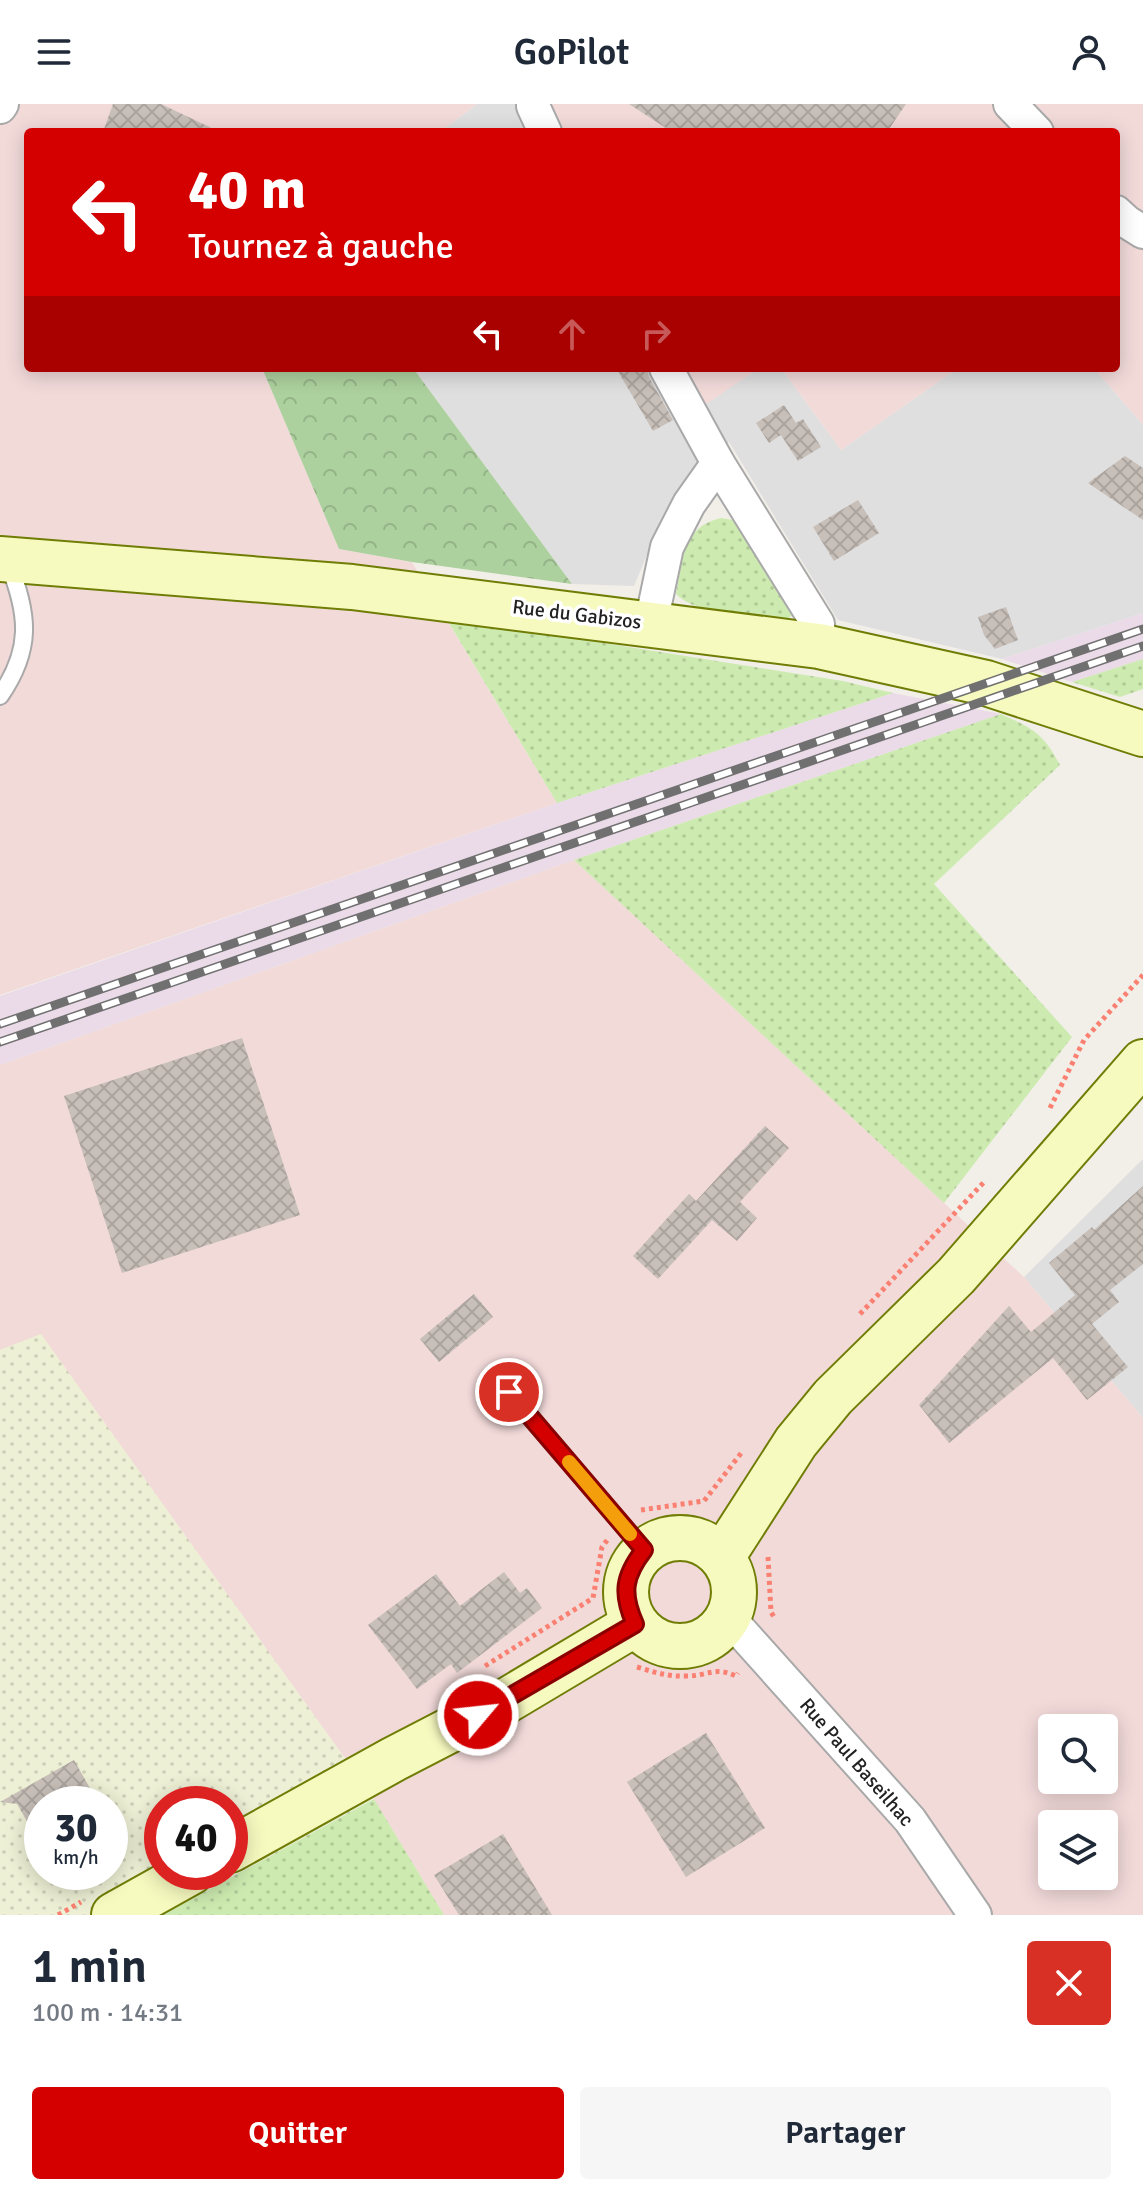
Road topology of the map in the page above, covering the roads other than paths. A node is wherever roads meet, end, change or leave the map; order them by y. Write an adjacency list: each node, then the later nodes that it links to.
1 (1010, 104): 2 (street)
2 (1033, 128)
3 (1120, 216): 4 (street)
4 (1143, 232)
5 (668, 372): 6 (street)
6 (718, 463): 8 (street); 9 (street)
7 (4, 559): 8 (street, Rue du Gabizos); 10 (lane)
8 (651, 623): 9 (street, Rue du Gabizos)
9 (819, 646): 11 (street, Rue du Gabizos)
10 (0, 696)
11 (1143, 734)
12 (1143, 1062): 15 (street)
13 (509, 1392): 14 (lane)
14 (632, 1536): 15 (street); 17 (street)
15 (722, 1557): 16 (street)
16 (728, 1617): 17 (street); 21 (street, Rue Paul Baseilhac)
17 (635, 1624): 18 (street)
18 (248, 1840)
19 (159, 1890): 20 (street)
20 (114, 1915)
21 (975, 1915)

